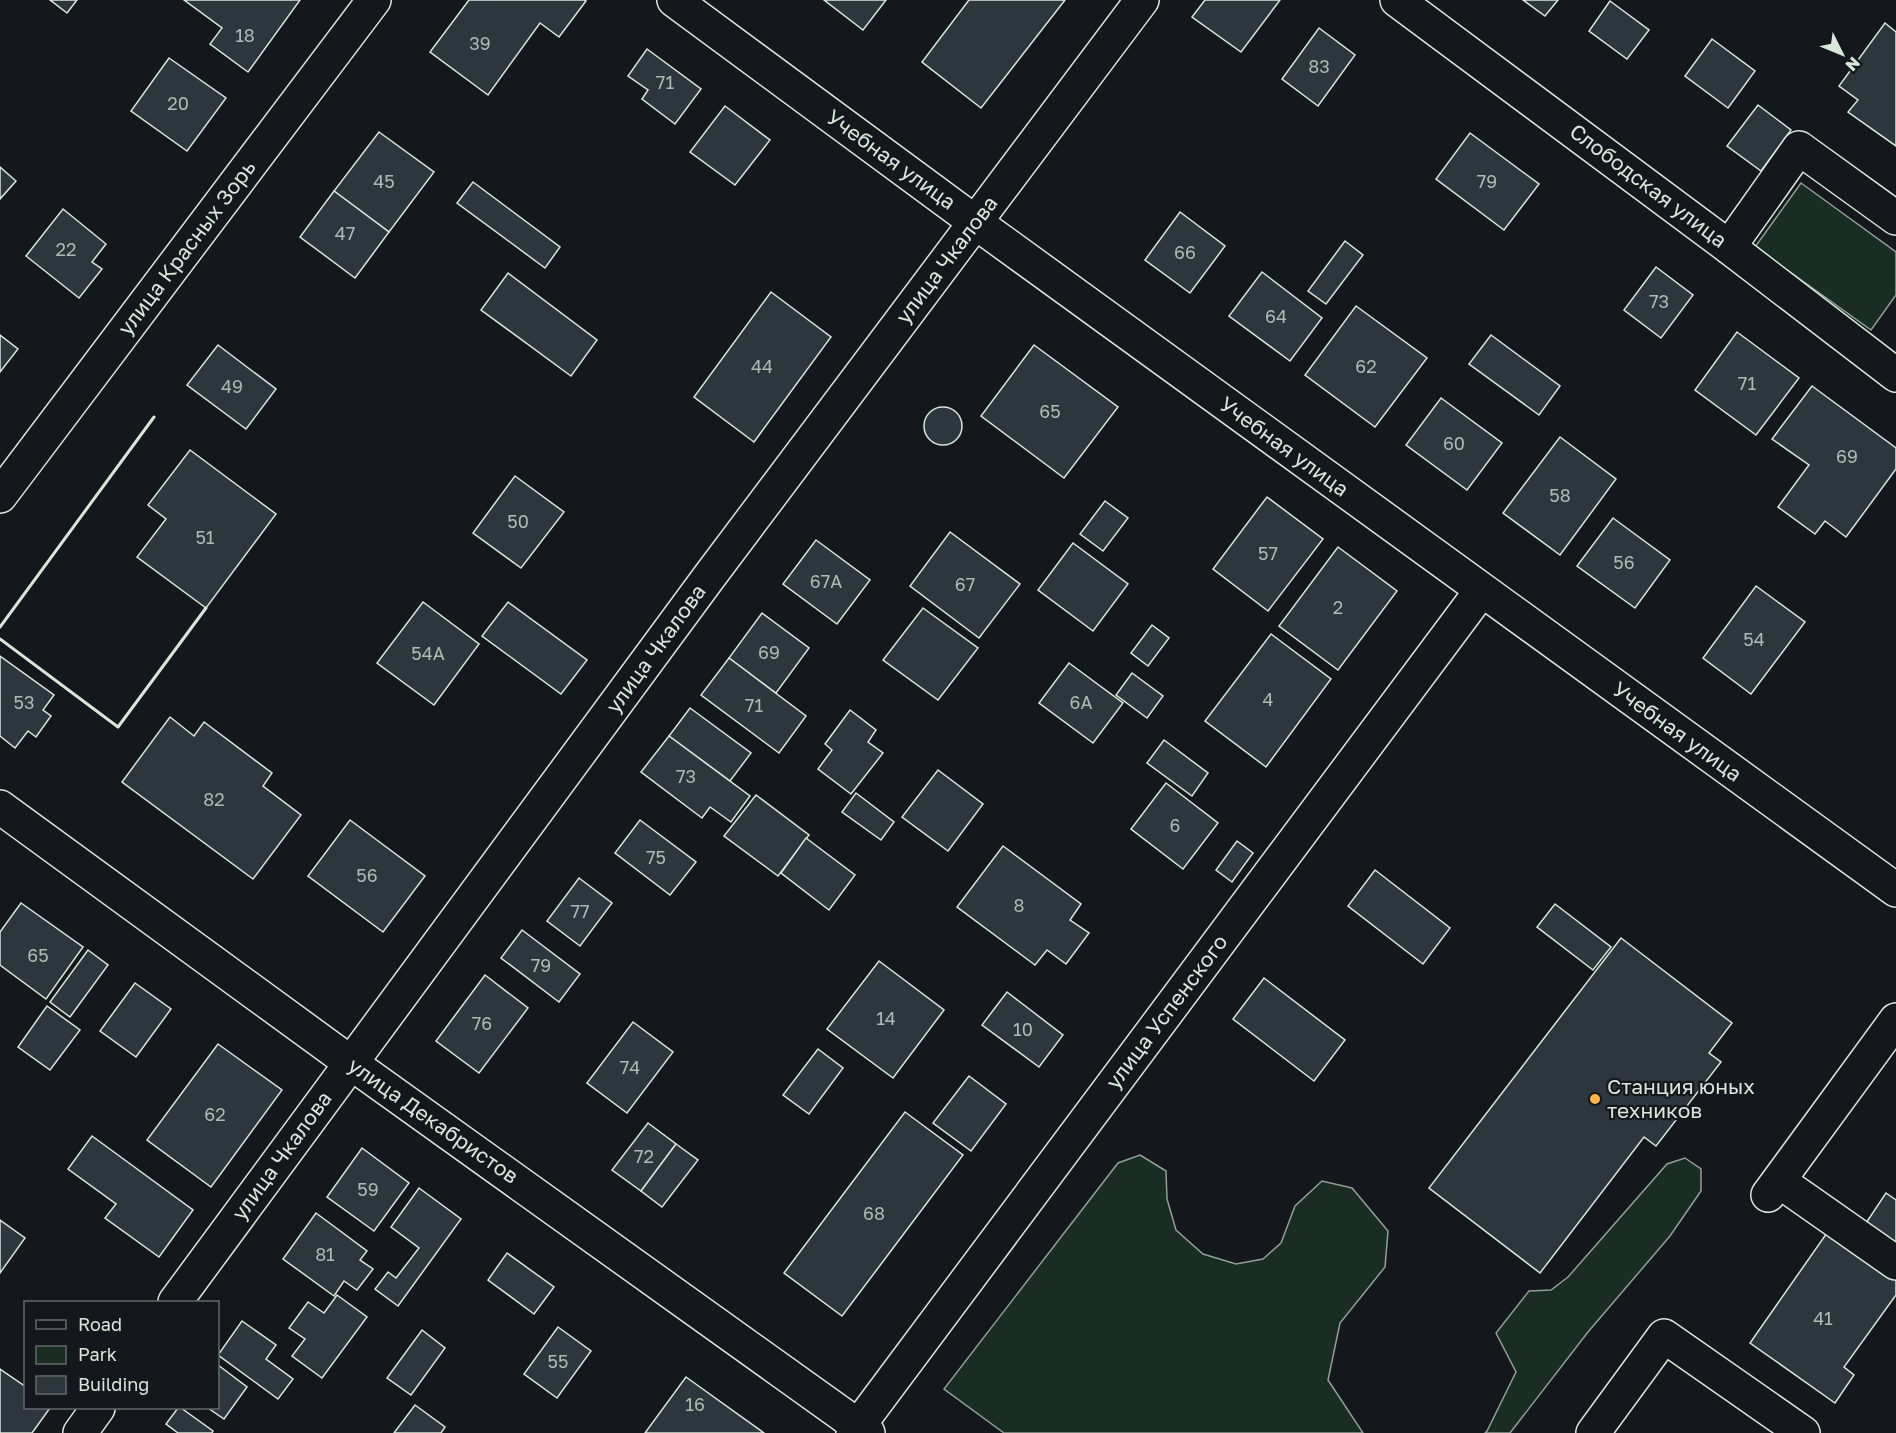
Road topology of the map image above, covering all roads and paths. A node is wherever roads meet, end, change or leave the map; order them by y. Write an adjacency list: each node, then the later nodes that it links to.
1 (374, 0): 9 (street, улица Красных Зорь)
2 (674, 0): 6 (street, Учебная улица)
3 (1142, 0): 6 (street, улица Чкалова)
4 (1397, 0): 7 (street, Слободская улица)
5 (1896, 218): 7 (street)
6 (975, 222): 10 (street, Учебная улица); 14 (street, улица Чкалова)
7 (1729, 247): 8 (street, Слободская улица)
8 (1896, 375)
9 (0, 496)
10 (1481, 591): 12 (street, Учебная улица); 18 (street, улица Успенского)
11 (0, 807): 14 (street, улица Декабристов)
12 (1896, 890)
13 (1896, 1020): 15 (street)
14 (351, 1063): 16 (street, улица Чкалова); 18 (street, улица Декабристов)
15 (1896, 1263)
16 (176, 1301)
17 (98, 1409): 19 (street)
18 (860, 1431)
19 (80, 1433)
20 (1593, 1433): 21 (street)
21 (1803, 1433)

